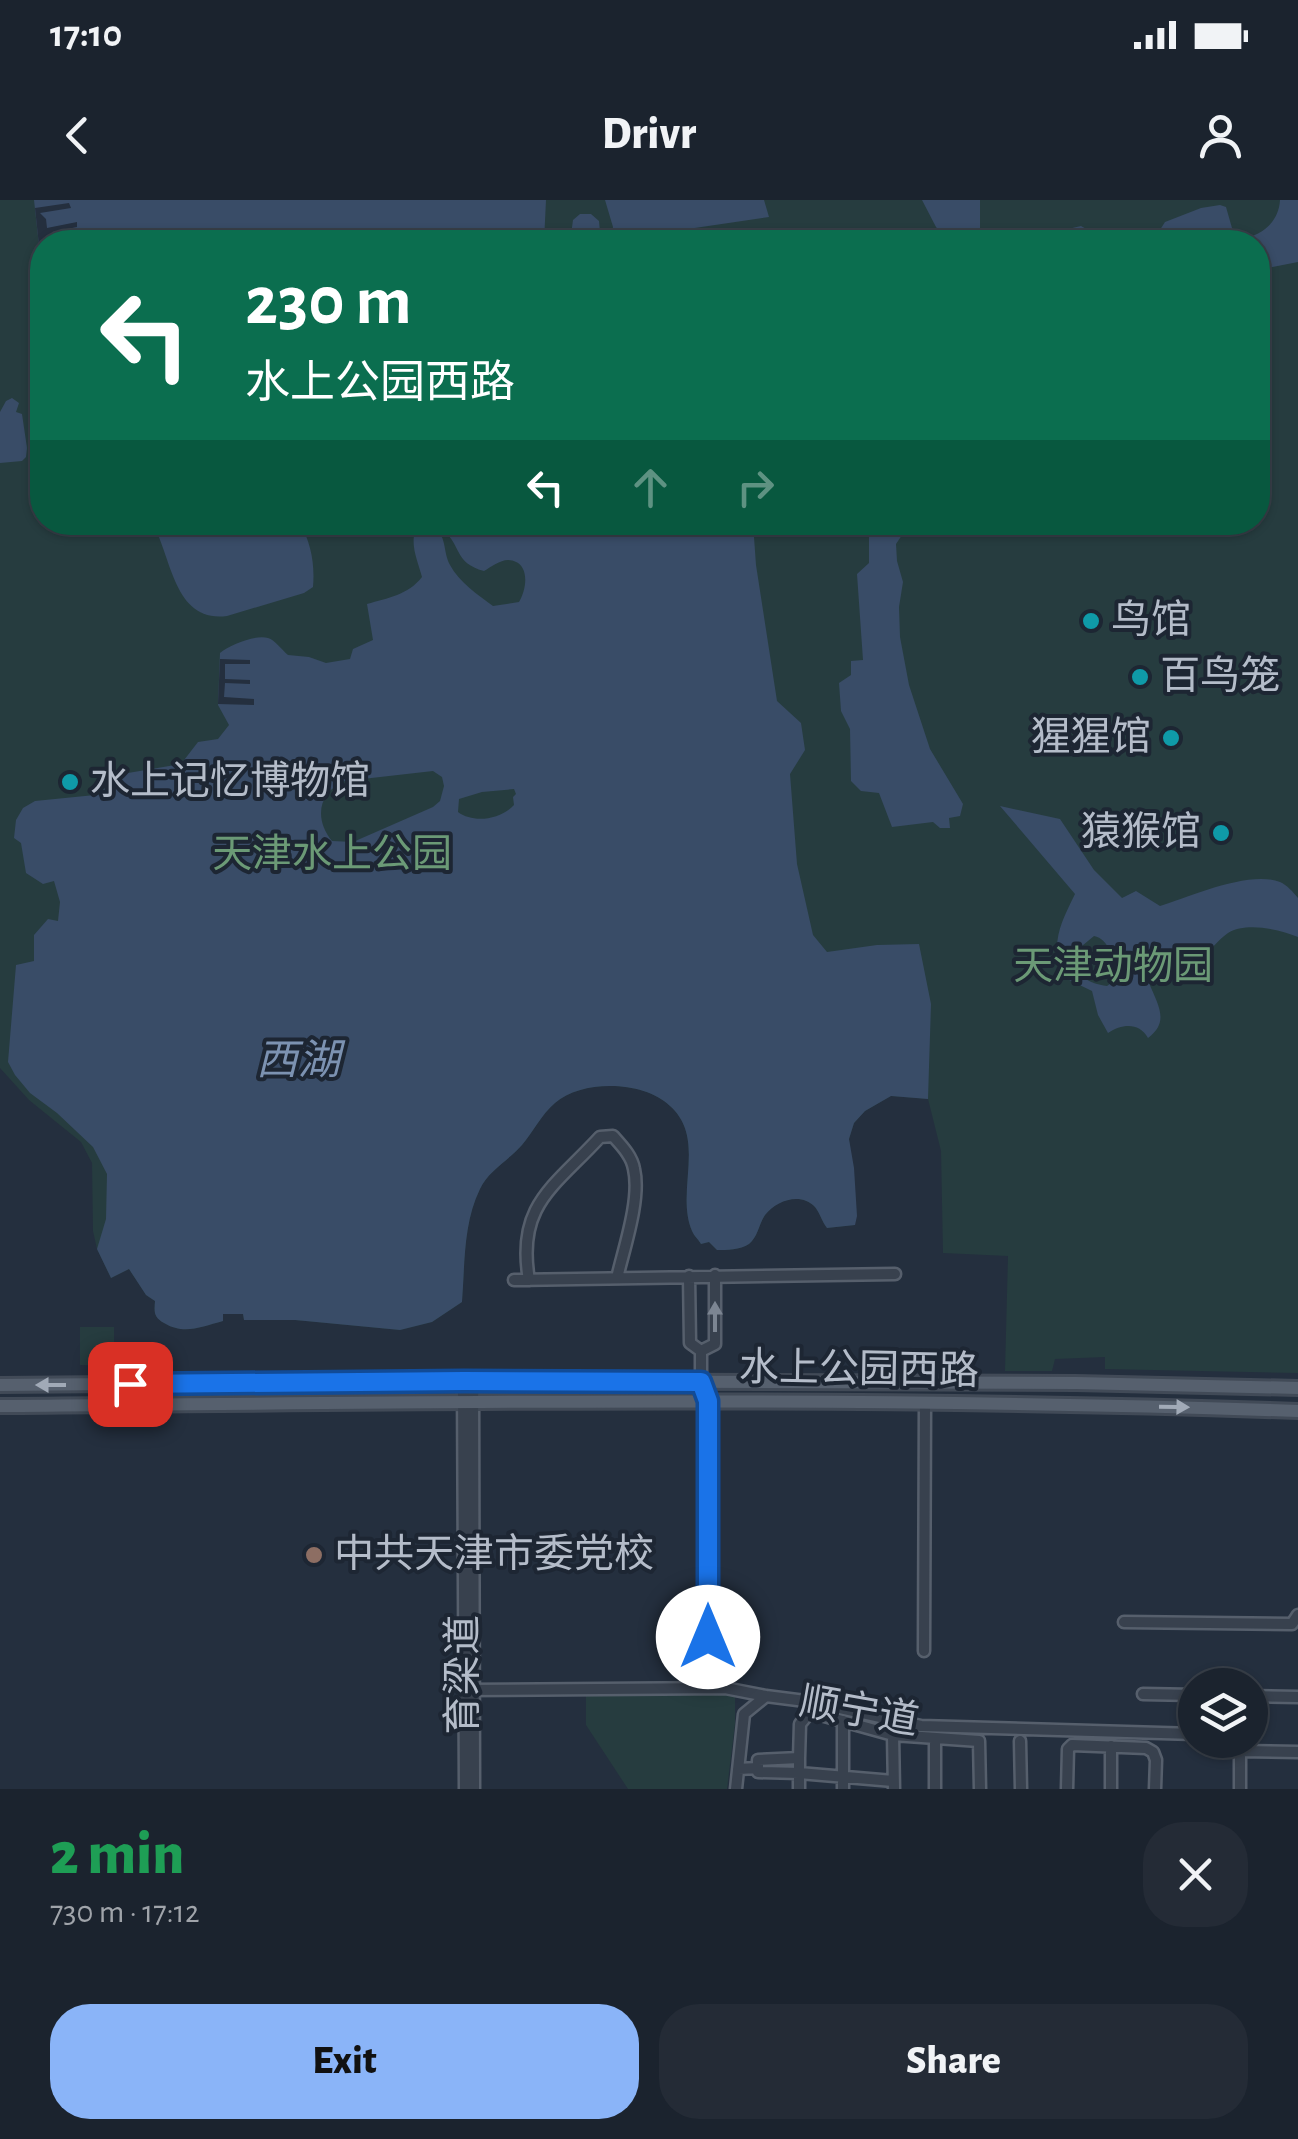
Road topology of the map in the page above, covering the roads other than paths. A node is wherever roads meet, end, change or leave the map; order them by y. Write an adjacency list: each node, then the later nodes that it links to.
1 (894, 1274): 2 (street)
2 (715, 1275): 3 (street); 7 (street, one-way to 2)
3 (689, 1276): 4 (street); 7 (street)
4 (616, 1278): 6 (street); 6 (street)
5 (514, 1280): 6 (street)
6 (528, 1280)
7 (701, 1351): 9 (street)
8 (468, 1381): 9 (main road, 水上公园西路); 10 (main road, 水上公园西路, one-way to 10); 13 (street)
9 (701, 1382): 11 (main road, 水上公园西路); 12 (street)
10 (0, 1385)
11 (1298, 1388)
12 (708, 1401): 13 (main road, 水上公园西路); 14 (main road, 水上公园西路); 20 (street)
13 (469, 1403): 15 (main road, 水上公园西路); 21 (street)
14 (925, 1403): 16 (main road, 水上公园西路, one-way to 16); 19 (street)
15 (0, 1406)
16 (1298, 1411)
17 (1298, 1615): 18 (street)
18 (1124, 1622)
19 (924, 1651)
20 (708, 1688): 21 (street, 顺宁道); 24 (street, 顺宁道)
21 (469, 1690): 42 (street, 育梁道); 43 (street)
22 (1143, 1694): 23 (street)
23 (1178, 1695)
24 (766, 1696): 28 (street, 顺宁道); 38 (street)
25 (1268, 1696): 26 (street)
26 (1298, 1697)
27 (843, 1722): 29 (street); 35 (street); 40 (street)
28 (1178, 1734)
29 (893, 1735): 30 (street); 41 (street)
30 (935, 1738): 46 (street); 47 (street)
31 (1020, 1742): 48 (street)
32 (1111, 1746): 49 (street); 50 (street); 51 (street)
33 (1268, 1751): 34 (street)
34 (1298, 1752)
35 (799, 1758): 37 (street); 39 (street)
36 (1240, 1758): 52 (street)
37 (758, 1768): 38 (street); 39 (street)
38 (738, 1769): 44 (street)
39 (799, 1774): 40 (street); 45 (street)
40 (843, 1783): 41 (street)
41 (894, 1785)
42 (464, 1789)
43 (474, 1789)
44 (736, 1789)
45 (799, 1789)
46 (935, 1789)
47 (980, 1789)
48 (1022, 1789)
49 (1068, 1789)
50 (1111, 1789)
51 (1155, 1789)
52 (1240, 1789)

